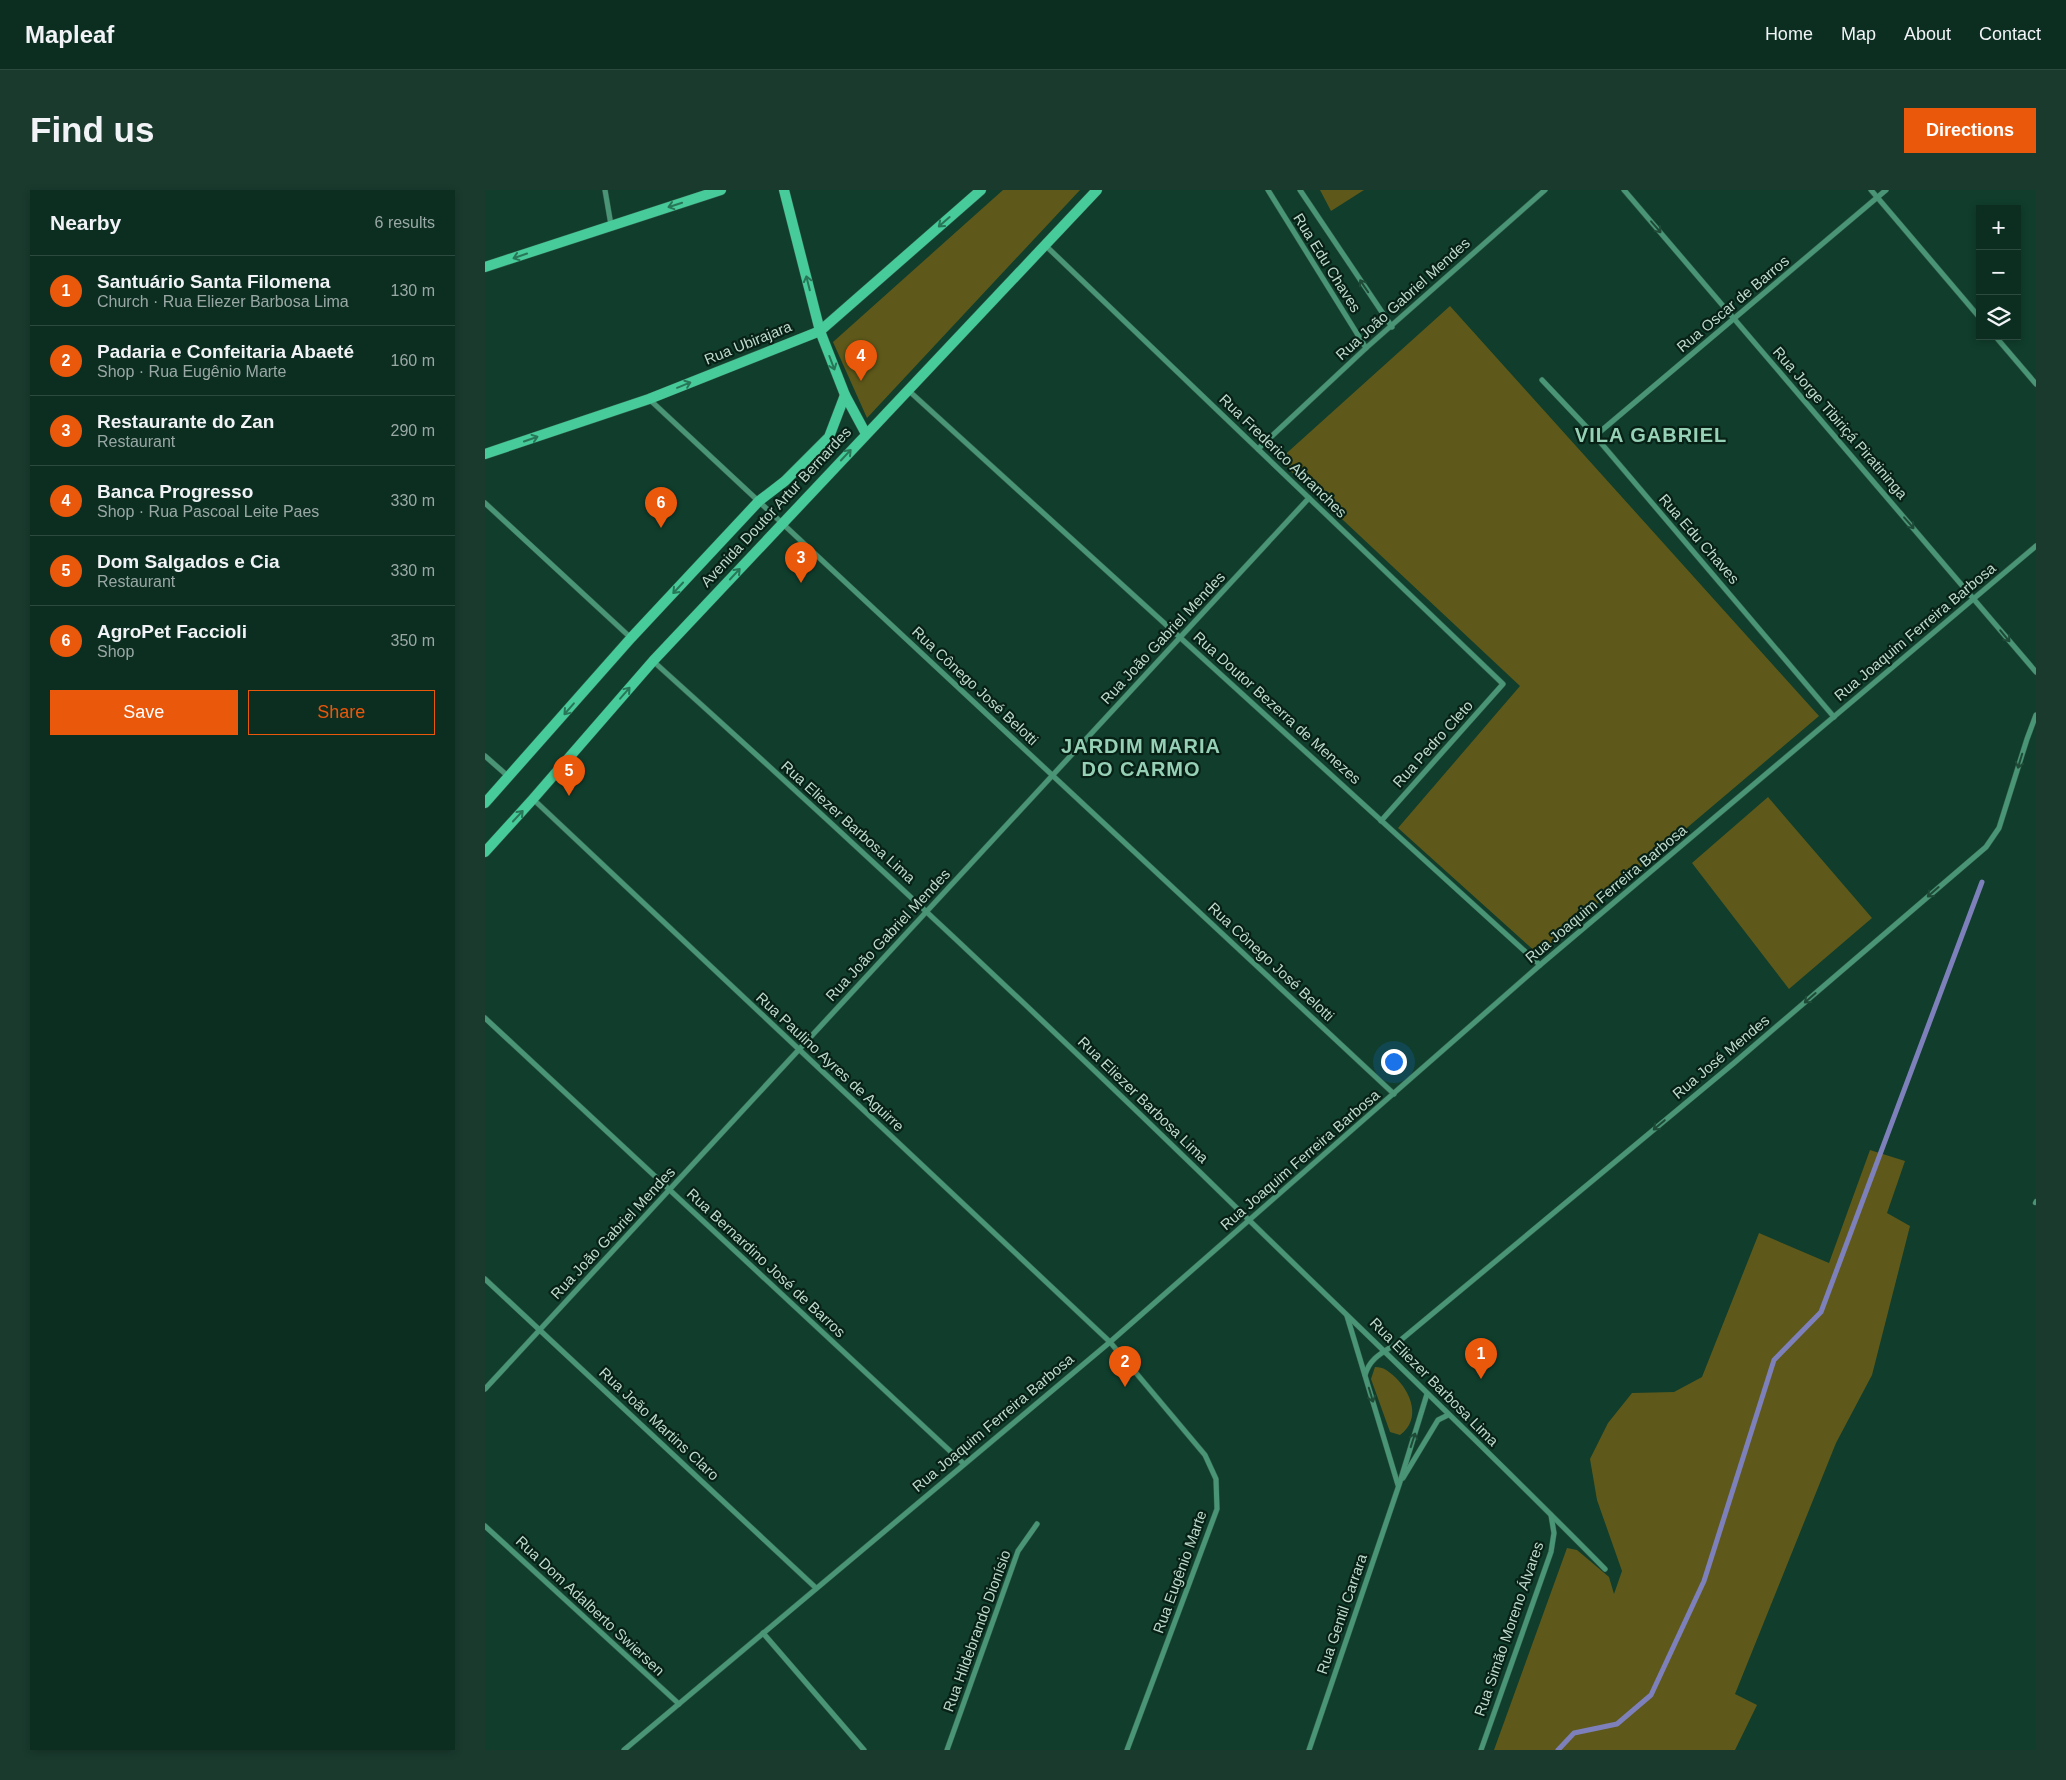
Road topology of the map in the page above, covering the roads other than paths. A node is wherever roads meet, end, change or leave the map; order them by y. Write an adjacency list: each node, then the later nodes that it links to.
1 (605, 190): 13 (street)
2 (721, 190): 13 (main road, one-way to 13)
3 (784, 190): 19 (main road, one-way to 3)
4 (981, 190): 19 (main road, Rua Ubirajara, one-way to 19)
5 (1097, 190): 14 (main road, Avenida Doutor Artur Bernardes)
6 (1268, 190): 21 (street, Rua Edu Chaves)
7 (1300, 190): 18 (street, Rua Edu Chaves, one-way to 7)
8 (1545, 190): 18 (street, Rua João Gabriel Mendes)
9 (1624, 190): 17 (street, Rua Jorge Tibiriçá Piratininga, one-way to 17)
10 (1871, 190): 12 (street)
11 (1886, 190): 12 (street, Rua Oscar de Barros)
12 (1877, 197): 16 (street); 17 (street, Rua Oscar de Barros)
13 (611, 226): 15 (main road, one-way to 15)
14 (1045, 246): 24 (main road, Avenida Doutor Artur Bernardes); 29 (street, Rua Frederico Abranches)
15 (485, 267)
16 (1976, 313)
17 (1734, 319): 28 (street, Rua Oscar de Barros); 36 (street, Rua Jorge Tibiriçá Piratininga, one-way to 36)
18 (1391, 327): 21 (street, Rua João Gabriel Mendes)
19 (820, 331): 25 (main road, one-way to 25); 26 (main road, Rua Ubirajara, one-way to 19)
20 (1998, 340): 23 (street)
21 (1366, 348): 29 (street, Rua João Gabriel Mendes)
22 (1542, 380): 28 (street, Rua Edu Chaves)
23 (2036, 384)
24 (908, 390): 27 (main road, Avenida Doutor Artur Bernardes); 37 (street, Rua Doutor Bezerra de Menezes)
25 (845, 395): 27 (main road); 32 (main road, Avenida Doutor Artur Bernardes)
26 (649, 399): 30 (main road, Rua Ubirajara, one-way to 26); 32 (street, Rua Cônego José Belotti)
27 (866, 434): 34 (main road, Avenida Doutor Artur Bernardes, one-way to 27)
28 (1595, 436): 43 (street, Rua Edu Chaves)
29 (1258, 449): 31 (street, Rua Frederico Abranches)
30 (485, 454)
31 (1309, 498): 37 (street, Rua João Gabriel Mendes); 41 (street, Rua Frederico Abranches)
32 (759, 501): 34 (street, Rua Cônego José Belotti); 38 (main road, Avenida Doutor Artur Bernardes, one-way to 38)
33 (485, 503): 38 (street)
34 (783, 524): 39 (main road, Avenida Doutor Artur Bernardes, one-way to 34); 45 (street, Rua Cônego José Belotti)
35 (2036, 546): 36 (street, Rua Joaquim Ferreira Barbosa)
36 (1973, 599): 40 (street, Rua Jorge Tibiriçá Piratininga, one-way to 40); 43 (street, Rua Joaquim Ferreira Barbosa)
37 (1180, 637): 45 (street, Rua João Gabriel Mendes); 49 (street, Rua Doutor Bezerra de Menezes)
38 (631, 638): 46 (main road, Avenida Doutor Artur Bernardes, one-way to 46)
39 (653, 661): 47 (main road, Avenida Doutor Artur Bernardes, one-way to 39); 51 (street, Rua Eliezer Barbosa Lima)
40 (2036, 672)
41 (1503, 684): 49 (street, Rua Pedro Cleto)
42 (2036, 715): 62 (street, Rua José Mendes, one-way to 62)
43 (1835, 717): 52 (street, Rua Joaquim Ferreira Barbosa)
44 (485, 756): 46 (street)
45 (1053, 775): 51 (street, Rua João Gabriel Mendes); 55 (street, Rua Cônego José Belotti)
46 (509, 777): 48 (main road, Avenida Doutor Artur Bernardes)
47 (533, 799): 50 (main road, Avenida Doutor Artur Bernardes, one-way to 47); 54 (street, Rua Paulino Ayres de Aguirre)
48 (485, 803)
49 (1381, 820): 52 (street, Rua Doutor Bezerra de Menezes)
50 (485, 852)
51 (927, 911): 54 (street, Rua João Gabriel Mendes); 57 (street, Rua Eliezer Barbosa Lima)
52 (1541, 965): 55 (street, Rua Joaquim Ferreira Barbosa)
53 (485, 1018): 56 (street, Rua Bernardino José de Barros)
54 (799, 1050): 56 (street, Rua João Gabriel Mendes); 61 (street, Rua Paulino Ayres de Aguirre)
55 (1393, 1094): 57 (street, Rua Joaquim Ferreira Barbosa)
56 (669, 1190): 60 (street, Rua João Gabriel Mendes); 67 (street, Rua Bernardino José de Barros)
57 (1250, 1221): 59 (street, Rua Eliezer Barbosa Lima); 61 (street, Rua Joaquim Ferreira Barbosa)
58 (485, 1278): 60 (street, Rua João Martins Claro)
59 (1347, 1315): 62 (street, Rua Eliezer Barbosa Lima); 63 (street)
60 (540, 1330): 64 (street, Rua João Gabriel Mendes); 73 (street, Rua João Martins Claro)
61 (1110, 1342): 67 (street, Rua Joaquim Ferreira Barbosa); 79 (street, Rua Eugênio Marte)
62 (1385, 1351): 63 (street, Rua José Mendes); 65 (street, Rua Eliezer Barbosa Lima)
63 (1365, 1376): 68 (street, one-way to 68)
64 (485, 1390)
65 (1427, 1394): 66 (street, Rua Eliezer Barbosa Lima); 68 (street, Rua Gentil Carrara, one-way to 65)
66 (1448, 1415): 68 (street, Rua Gentil Carrara); 69 (street, Rua Eliezer Barbosa Lima)
67 (964, 1464): 73 (street, Rua Joaquim Ferreira Barbosa)
68 (1399, 1485): 80 (street, Rua Gentil Carrara)
69 (1551, 1514): 72 (street, Rua Eliezer Barbosa Lima); 81 (street, Rua Simão Moreno Álvares)
70 (1037, 1524): 78 (street, Rua Hildebrando Dionísio)
71 (485, 1526): 75 (street, Rua Dom Adalberto Swiersen)
72 (1605, 1569)
73 (816, 1588): 74 (street, Rua Joaquim Ferreira Barbosa)
74 (763, 1634): 75 (street, Rua Joaquim Ferreira Barbosa); 77 (street)
75 (679, 1704): 76 (street, Rua Joaquim Ferreira Barbosa)
76 (624, 1750)
77 (864, 1750)
78 (947, 1750)
79 (1127, 1750)
80 (1309, 1750)
81 (1481, 1750)

